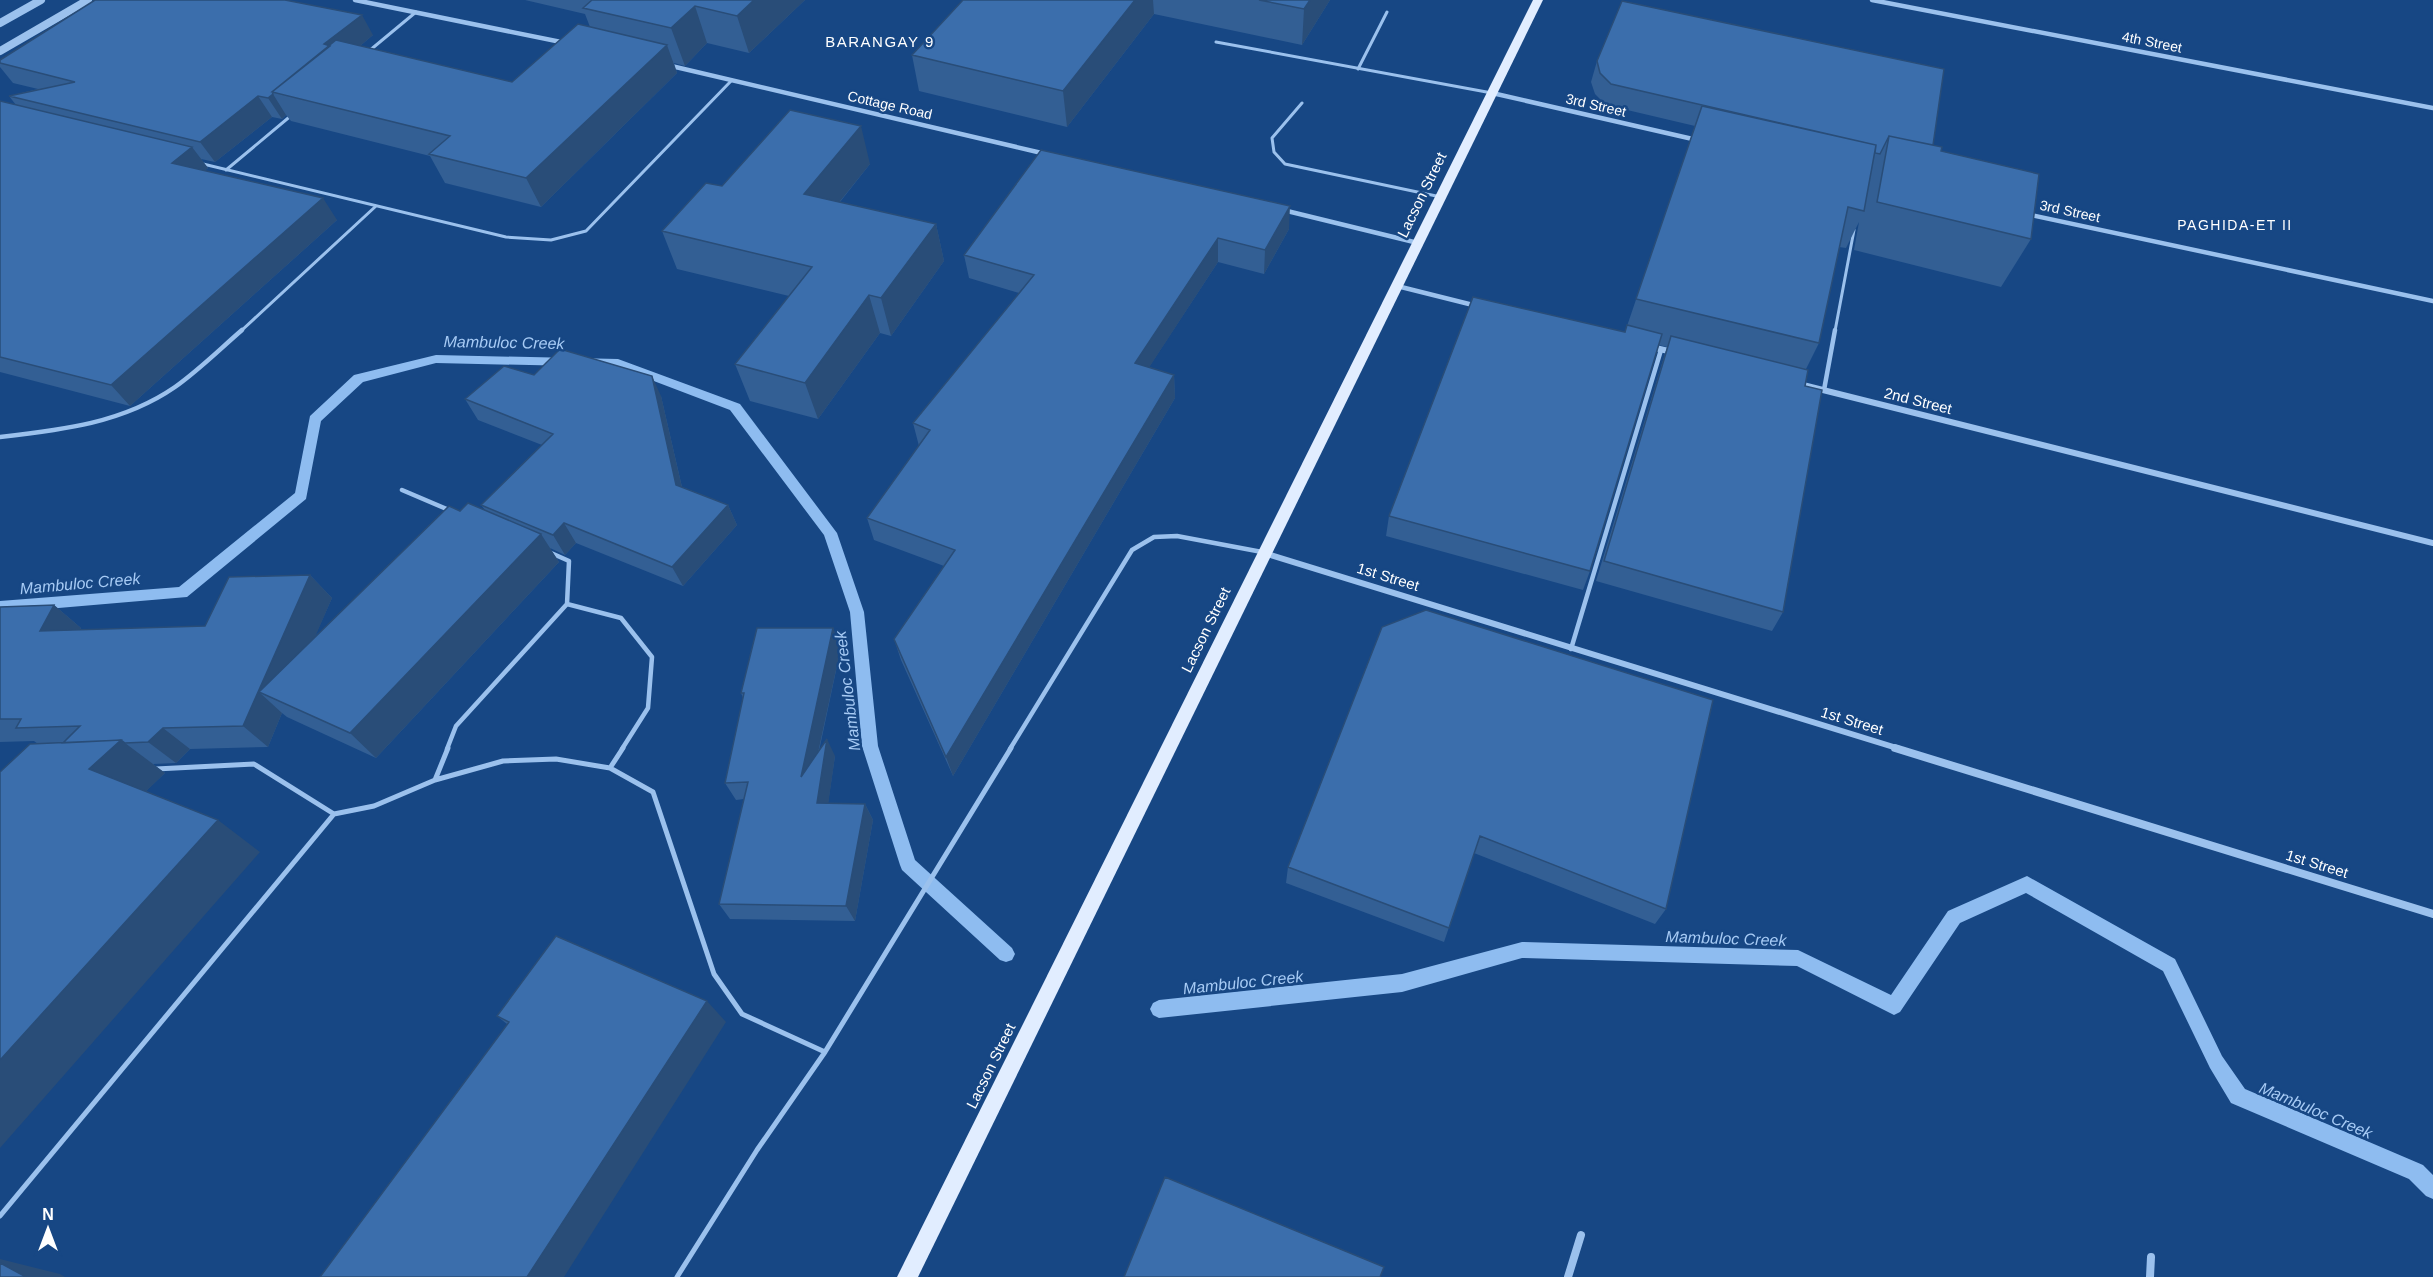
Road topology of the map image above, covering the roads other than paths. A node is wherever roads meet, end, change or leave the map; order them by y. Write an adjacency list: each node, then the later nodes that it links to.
1 (41, 0): 8 (street)
2 (88, 0): 11 (street)
3 (359, 0): 6 (street)
4 (1537, 0): 16 (main road, Lacson Street)
5 (1872, 0): 18 (street, 4th Street)
6 (416, 12): 10 (street); 12 (lane)
7 (1387, 12): 14 (lane)
8 (0, 23)
9 (1216, 42): 14 (lane)
10 (569, 43)
11 (0, 51)
12 (367, 52)
13 (662, 64): 15 (street, Cottage Road)
14 (1358, 69): 16 (lane)
15 (732, 80): 21 (street, Cottage Road); 25 (lane)
16 (1492, 93): 20 (street, 3rd Street); 24 (main road, Lacson Street)
17 (1302, 103): 24 (lane)
18 (2430, 106)
19 (297, 111): 23 (lane)
20 (1701, 141)
21 (1056, 157)
22 (192, 161): 23 (lane)
23 (226, 170): 25 (lane)
24 (1441, 197): 29 (main road, Lacson Street)
25 (376, 206): 38 (lane)
26 (1275, 208): 29 (street)
27 (2014, 211): 31 (street, 3rd Street)
28 (1854, 227): 37 (lane)
29 (1418, 243): 30 (main road, Lacson Street)
30 (1396, 286): 32 (street); 43 (main road, Lacson Street)
31 (2433, 301)
32 (1488, 308)
33 (1638, 344): 34 (street)
34 (1661, 350): 35 (street); 45 (lane)
35 (1683, 355)
36 (1792, 382): 37 (street, 2nd Street)
37 (1824, 390): 41 (street, 2nd Street)
38 (0, 437)
39 (402, 490): 40 (lane)
40 (454, 512)
41 (2433, 543)
42 (548, 552): 44 (lane)
43 (1264, 553): 45 (street, 1st Street); 51 (lane); 56 (main road, Lacson Street)
44 (567, 604): 46 (lane); 48 (lane)
45 (1571, 649): 50 (street, 1st Street)
46 (610, 768): 48 (lane); 51 (lane)
47 (148, 769): 49 (lane)
48 (435, 780): 49 (lane)
49 (334, 814): 52 (lane)
50 (2433, 914)
51 (825, 1052): 55 (lane)
52 (0, 1216)
53 (1581, 1235): 57 (street)
54 (2151, 1257): 58 (street)
55 (677, 1277)
56 (907, 1277)
57 (1568, 1277)
58 (2150, 1277)

